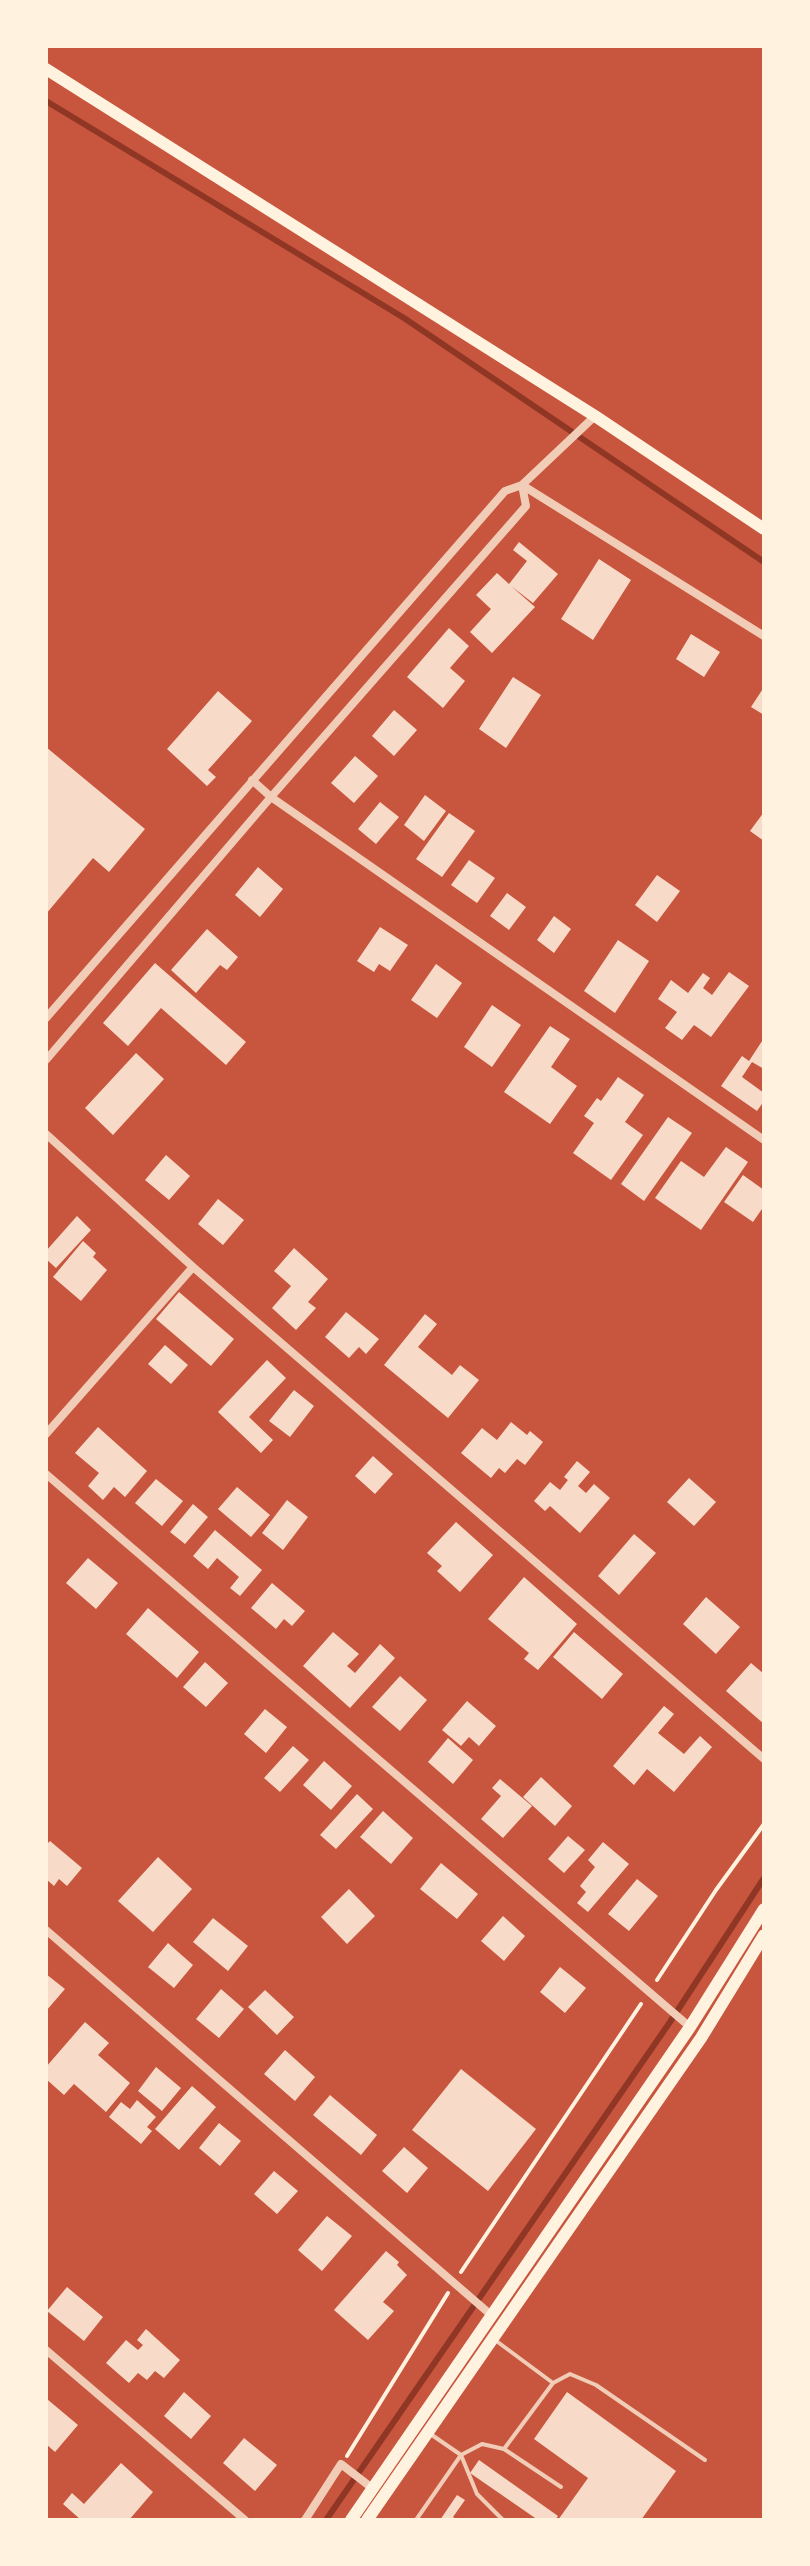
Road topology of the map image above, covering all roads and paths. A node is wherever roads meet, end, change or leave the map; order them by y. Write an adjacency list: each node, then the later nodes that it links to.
1 (46, 69): 2 (main road)
2 (595, 416): 3 (street); 4 (main road)
3 (522, 485): 5 (street); 6 (street); 7 (street)
4 (764, 529)
5 (764, 636)
6 (252, 780): 7 (street); 8 (street)
7 (271, 797): 9 (street); 11 (street)
8 (46, 1018)
9 (46, 1060)
10 (46, 1134): 12 (street)
11 (764, 1140)
12 (193, 1267): 13 (street); 15 (street)
13 (46, 1434)
14 (46, 1474): 20 (street)
15 (764, 1759)
16 (764, 1824): 20 (path)
17 (764, 1909): 21 (main road)
18 (46, 1930): 22 (street)
19 (764, 1935): 24 (main road)
20 (649, 1992): 21 (street); 22 (path)
21 (690, 2027): 23 (main road)
22 (453, 2284): 23 (street); 31 (path)
23 (488, 2313): 32 (main road)
24 (493, 2338): 26 (lane); 27 (main road)
25 (46, 2350): 34 (street)
26 (553, 2383): 28 (lane); 30 (lane)
27 (428, 2432): 29 (lane); 37 (main road)
28 (504, 2449): 29 (lane); 33 (lane)
29 (461, 2455): 38 (lane); 39 (lane)
30 (705, 2460)
31 (341, 2464): 32 (street); 35 (street)
32 (369, 2485): 36 (main road)
33 (561, 2487)
34 (245, 2520)
35 (305, 2520)
36 (351, 2520)
37 (367, 2520)
38 (416, 2520)
39 (503, 2520)

